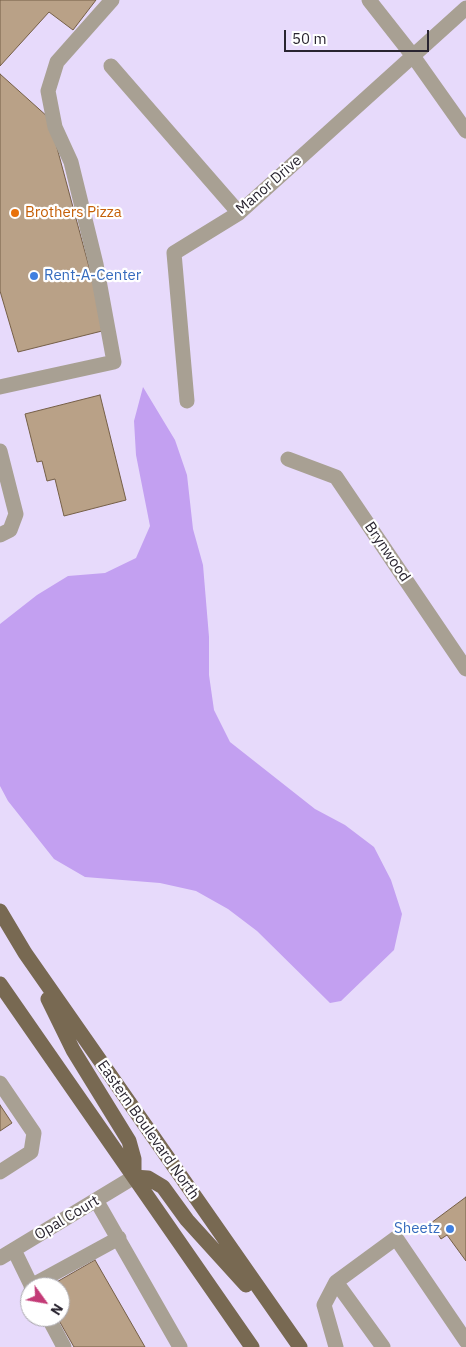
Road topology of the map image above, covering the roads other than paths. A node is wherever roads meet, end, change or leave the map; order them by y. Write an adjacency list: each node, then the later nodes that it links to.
1 (112, 0): 8 (street)
2 (369, 0): 4 (street)
3 (466, 8): 4 (street, Manor Drive)
4 (414, 56): 6 (street); 7 (street, Manor Drive)
5 (110, 66): 7 (street)
6 (466, 131)
7 (239, 213): 9 (street, Manor Drive)
8 (0, 387)
9 (187, 401)
10 (0, 451): 12 (street)
11 (288, 459): 13 (street, Brynwood)
12 (0, 535)
13 (466, 669)
14 (0, 911): 15 (main road, Eastern Boulevard North)
15 (25, 953): 19 (main road); 28 (main road, Eastern Boulevard North)
16 (0, 984): 19 (main road)
17 (0, 1083): 18 (street)
18 (0, 1172)
19 (134, 1177): 20 (street, Opal Court); 28 (main road); 32 (main road)
20 (96, 1200): 21 (street); 22 (street, Opal Court)
21 (118, 1238): 25 (street); 31 (street)
22 (14, 1250): 23 (street, Opal Court); 24 (street)
23 (0, 1258)
24 (28, 1277)
25 (48, 1277)
26 (336, 1282): 29 (street); 34 (street); 35 (street)
27 (53, 1327): 30 (street)
28 (286, 1328): 33 (main road, Eastern Boulevard North)
29 (466, 1341)
30 (64, 1347)
31 (180, 1347)
32 (252, 1347)
33 (300, 1347)
34 (336, 1347)
35 (383, 1347)

